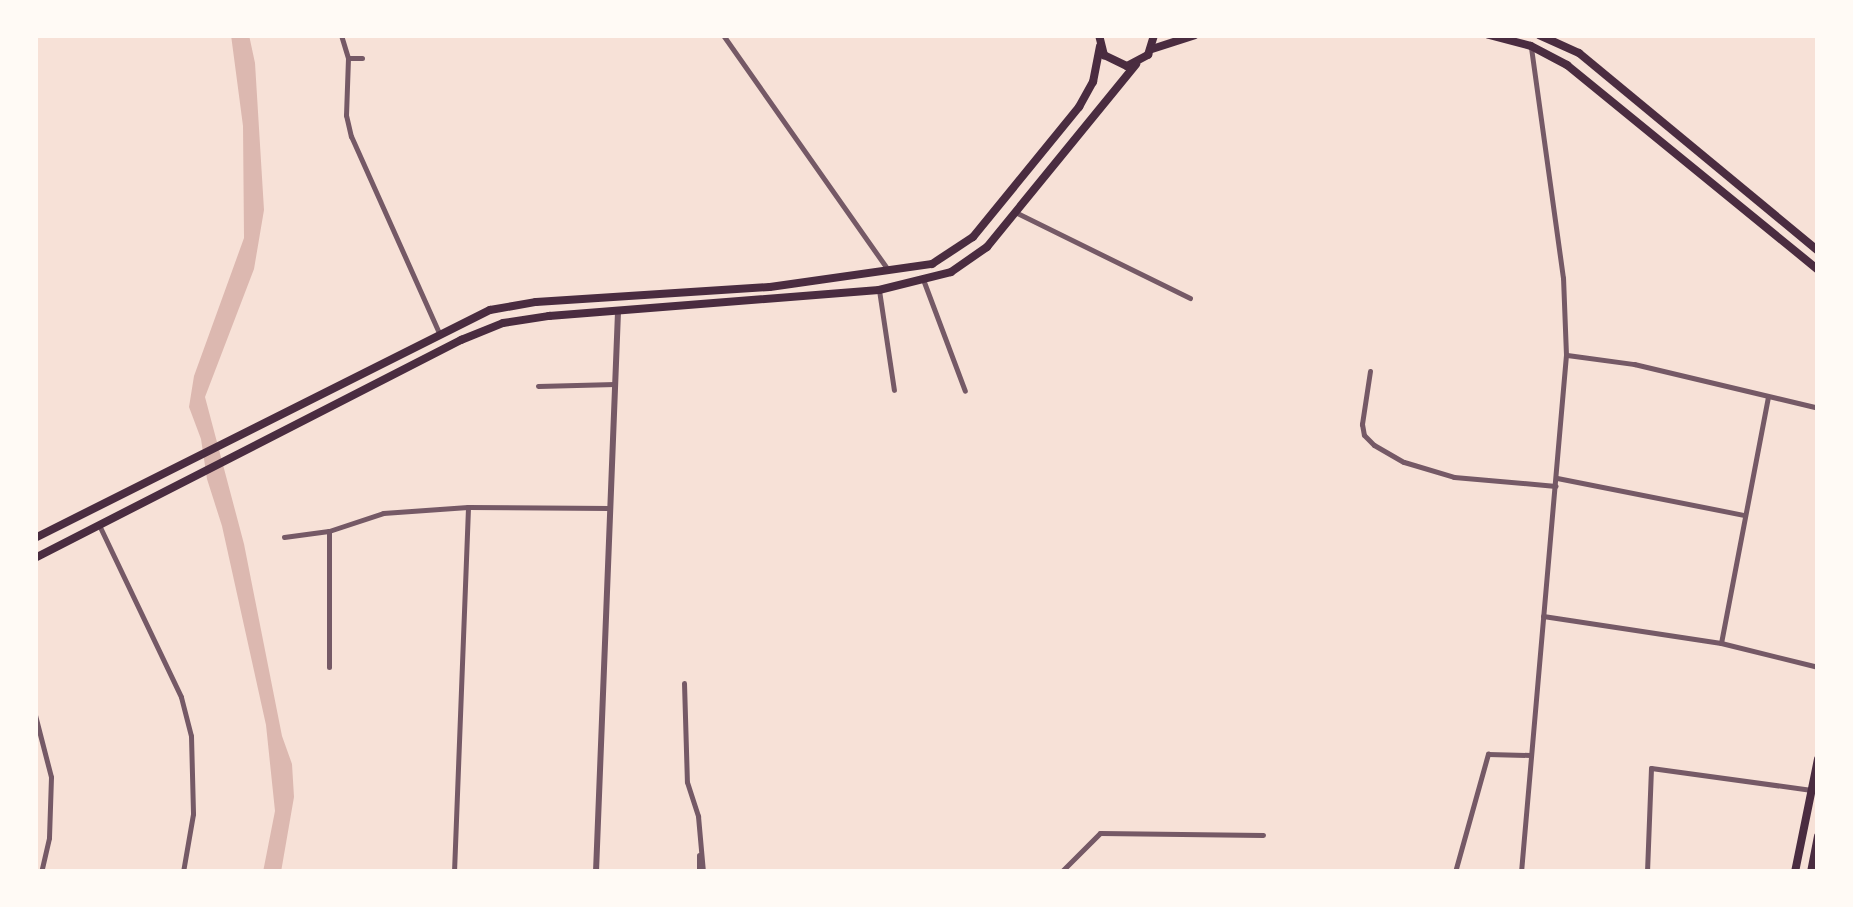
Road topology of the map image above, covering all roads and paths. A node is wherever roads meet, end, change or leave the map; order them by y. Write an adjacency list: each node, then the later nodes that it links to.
1 (340, 35): 11 (street)
2 (724, 35): 17 (street)
3 (1098, 35): 9 (main road)
4 (1154, 35): 10 (main road)
5 (1195, 35): 10 (main road)
6 (1489, 35): 8 (main road)
7 (1538, 35): 15 (main road)
8 (1531, 46): 16 (main road); 23 (street)
9 (1100, 47): 13 (main road); 17 (main road)
10 (1152, 48): 13 (main road)
11 (348, 58): 12 (street); 22 (street)
12 (362, 58)
13 (1136, 64): 14 (main road)
14 (1015, 212): 18 (main road); 20 (street)
15 (1818, 252)
16 (1818, 270)
17 (890, 272): 22 (main road)
18 (924, 282): 19 (main road); 28 (street)
19 (878, 290): 21 (main road); 27 (street)
20 (1190, 298)
21 (618, 312): 25 (street); 36 (main road)
22 (439, 334): 39 (main road)
23 (1566, 354): 29 (street); 31 (street)
24 (1370, 371): 32 (street)
25 (614, 384): 26 (street); 34 (street)
26 (538, 386)
27 (894, 390)
28 (965, 392)
29 (1768, 396): 30 (street); 35 (street)
30 (1818, 408)
31 (1557, 478): 32 (street); 35 (street)
32 (1556, 486): 41 (street)
33 (468, 507): 34 (street); 37 (street); 54 (street)
34 (609, 508): 55 (street)
35 (1744, 515): 42 (street)
36 (100, 527): 40 (main road); 53 (street)
37 (328, 531): 38 (street); 43 (street)
38 (284, 537)
39 (35, 538)
40 (35, 558)
41 (1543, 616): 42 (street); 47 (street)
42 (1721, 643): 44 (street)
43 (329, 667)
44 (1818, 667)
45 (684, 683): 56 (street)
46 (35, 716): 52 (street)
47 (1530, 755): 58 (street); 59 (street)
48 (1818, 758): 49 (main road)
49 (1812, 790): 60 (street); 61 (main road)
50 (1263, 835): 57 (street)
51 (1818, 838): 62 (main road)
52 (41, 872)
53 (184, 872)
54 (454, 872)
55 (596, 872)
56 (700, 872)
57 (1061, 872)
58 (1456, 872)
59 (1521, 872)
60 (1647, 872)
61 (1795, 872)
62 (1811, 872)

